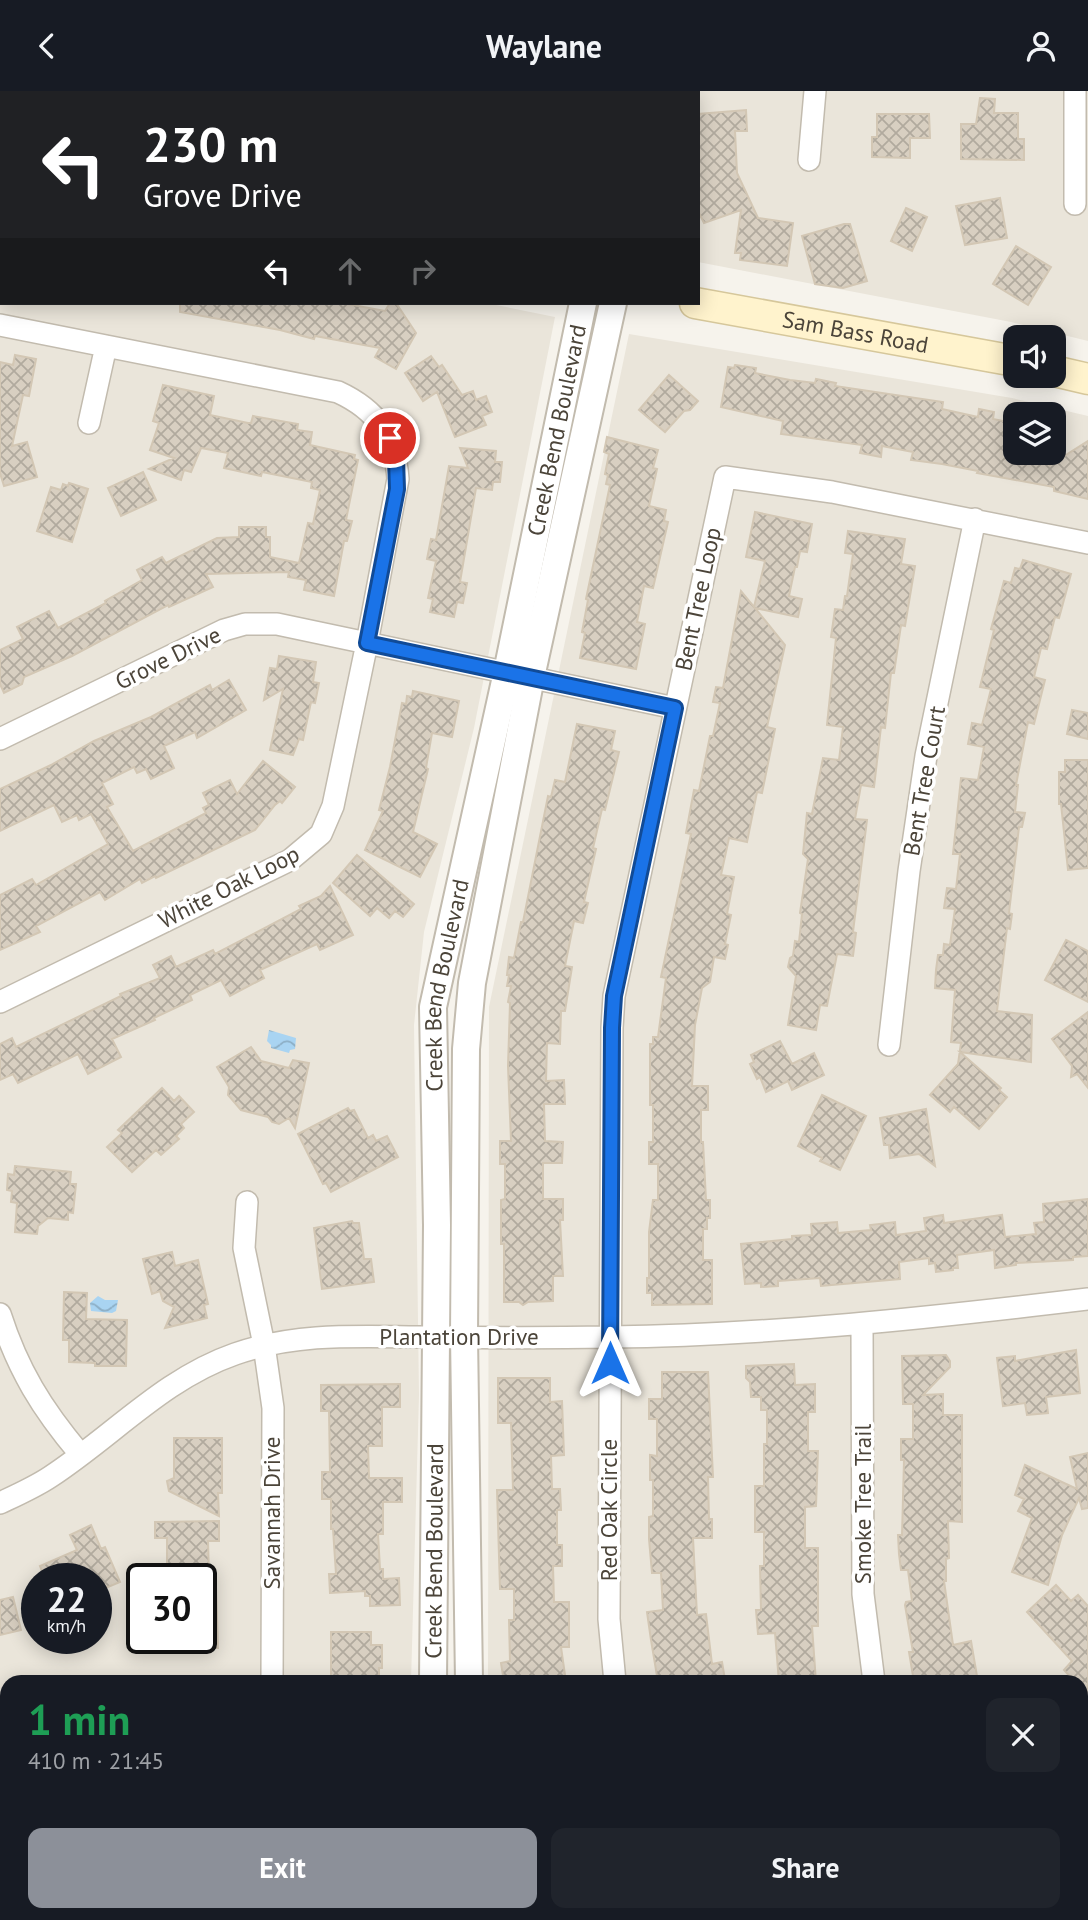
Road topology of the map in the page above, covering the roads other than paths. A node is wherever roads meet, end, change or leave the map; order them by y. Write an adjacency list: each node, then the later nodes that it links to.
1 (815, 91): 3 (street)
2 (1075, 91): 4 (street)
3 (809, 160)
4 (1075, 204)
5 (700, 304): 10 (main road, Sam Bass Road)
6 (583, 305): 17 (street, Creek Bend Boulevard)
7 (612, 305): 17 (street, Creek Bend Boulevard)
8 (0, 325): 9 (street, White Oak Loop)
9 (106, 347): 13 (street); 16 (street, White Oak Loop)
10 (1003, 359)
11 (1066, 373): 12 (main road)
12 (1088, 379)
13 (89, 423)
14 (975, 519): 15 (street, Bent Tree Loop); 18 (street, Bent Tree Loop); 21 (street, Bent Tree Court)
15 (1088, 543)
16 (367, 643): 17 (street, Grove Drive); 19 (street, Grove Drive); 20 (street, White Oak Loop)
17 (519, 675): 18 (street, Grove Drive); 26 (street, Creek Bend Boulevard); 28 (street, Creek Bend Boulevard)
18 (675, 708): 27 (street, Bent Tree Loop)
19 (0, 739)
20 (0, 1002)
21 (889, 1045)
22 (247, 1202): 29 (street, Savannah Drive)
23 (1088, 1299): 25 (street, Plantation Drive)
24 (0, 1314): 30 (street)
25 (862, 1325): 27 (street, Plantation Drive); 36 (street, Smoke Tree Trail)
26 (464, 1336): 27 (street, Plantation Drive); 28 (street, Plantation Drive); 34 (street, Creek Bend Boulevard)
27 (610, 1337): 35 (street, Red Oak Circle)
28 (436, 1338): 29 (street, Plantation Drive); 33 (street, Creek Bend Boulevard)
29 (264, 1345): 30 (street, Plantation Drive); 32 (street, Savannah Drive)
30 (80, 1454): 31 (street, Plantation Drive)
31 (0, 1503)
32 (272, 1675)
33 (433, 1675)
34 (469, 1675)
35 (614, 1675)
36 (873, 1675)

